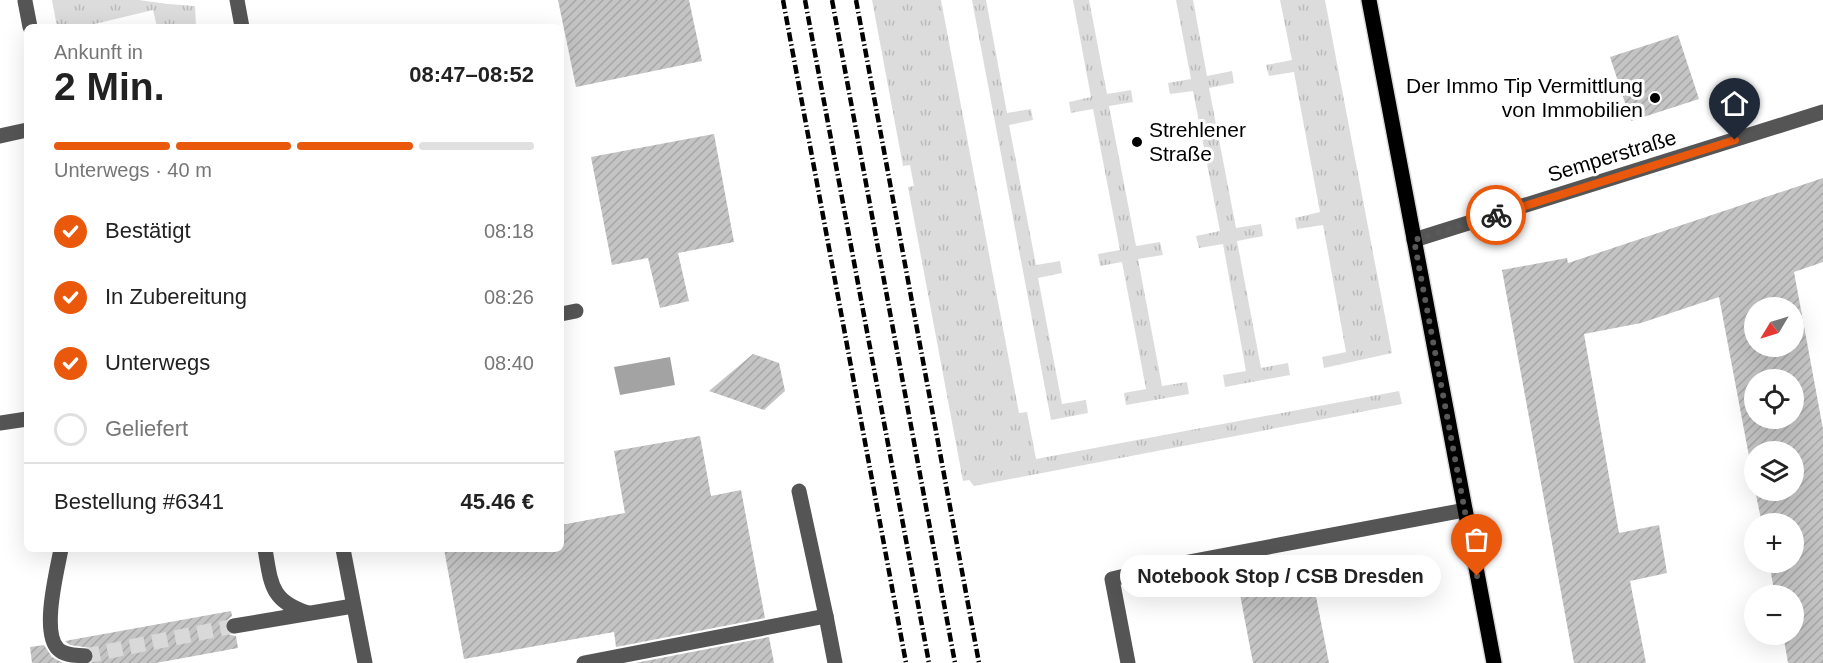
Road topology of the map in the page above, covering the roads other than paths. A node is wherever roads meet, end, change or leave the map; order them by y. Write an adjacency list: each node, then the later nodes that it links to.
1 (237, 0): 5 (street)
2 (1369, 0): 9 (main road)
3 (25, 1): 4 (street)
4 (29, 24)
5 (241, 24)
6 (1823, 112): 9 (street, Semperstraße)
7 (24, 131): 8 (street)
8 (0, 136)
9 (1414, 240): 13 (main road)
10 (24, 419): 11 (street)
11 (0, 423)
12 (800, 491): 19 (street)
13 (1465, 510): 25 (street); 26 (main road)
14 (61, 552): 21 (street)
15 (266, 552): 18 (street)
16 (344, 552): 17 (street)
17 (353, 606): 18 (street); 22 (street)
18 (308, 613): 20 (street)
19 (826, 616): 23 (street); 24 (street)
20 (234, 626)
21 (84, 656)
22 (364, 663)
23 (584, 663)
24 (835, 663)
25 (1128, 663)
26 (1494, 663)

